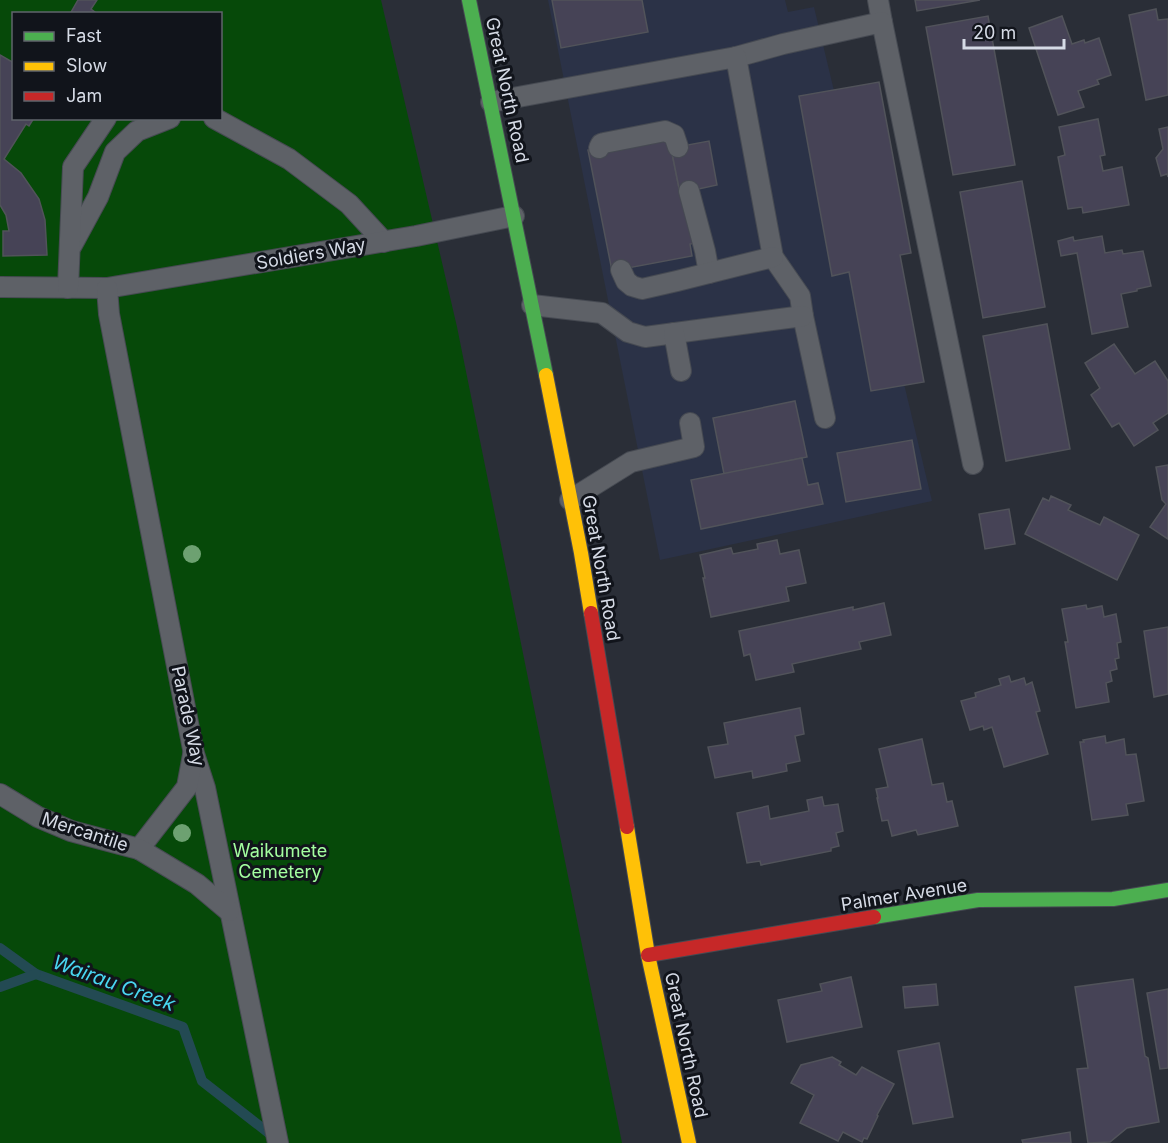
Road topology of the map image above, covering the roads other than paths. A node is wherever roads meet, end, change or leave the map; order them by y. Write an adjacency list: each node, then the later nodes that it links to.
1 (470, 0): 5 (main road, Great North Road)
2 (878, 0): 3 (lane)
3 (882, 22): 4 (lane); 27 (lane)
4 (736, 57): 5 (lane); 15 (lane)
5 (490, 102): 12 (main road, Great North Road)
6 (105, 120): 14 (lane)
7 (165, 120): 14 (lane)
8 (218, 120): 13 (lane)
9 (678, 147): 10 (lane)
10 (599, 148)
11 (689, 191): 17 (lane)
12 (514, 216): 13 (lane, Soldiers Way); 21 (main road, Great North Road)
13 (384, 242): 20 (lane, Soldiers Way)
14 (69, 249): 19 (lane)
15 (773, 256): 17 (lane); 22 (lane)
16 (621, 270): 17 (lane)
17 (709, 273)
18 (0, 287): 19 (lane, Soldiers Way)
19 (68, 288): 20 (lane, Soldiers Way)
20 (107, 288): 29 (lane, Parade Way)
21 (532, 305): 23 (lane); 28 (main road, Great North Road)
22 (803, 316): 23 (lane); 25 (lane)
23 (674, 333): 24 (lane)
24 (681, 371)
25 (825, 418)
26 (690, 423): 28 (lane)
27 (973, 464)
28 (570, 500): 34 (main road, Great North Road)
29 (194, 754): 31 (lane, Mercantile); 33 (lane, Parade Way)
30 (0, 794): 31 (lane, Mercantile)
31 (139, 849): 33 (lane, Mercantile)
32 (1168, 890): 34 (main road, Palmer Avenue)
33 (229, 911): 35 (lane, Parade Way)
34 (648, 955): 36 (main road, Great North Road)
35 (278, 1143)
36 (689, 1143)

